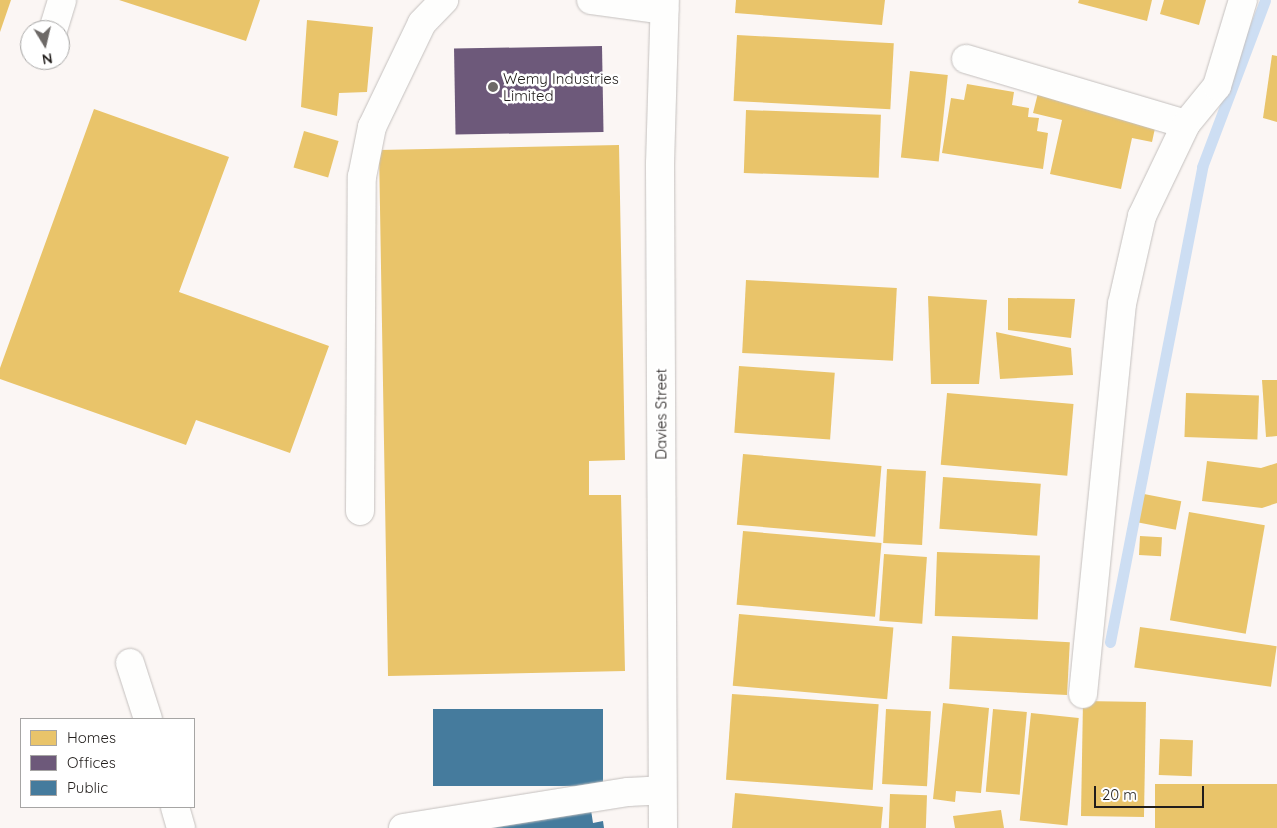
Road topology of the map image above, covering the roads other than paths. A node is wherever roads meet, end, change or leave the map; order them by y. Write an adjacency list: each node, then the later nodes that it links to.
1 (62, 0): 6 (street)
2 (444, 0): 9 (street)
3 (592, 0): 5 (street)
4 (1243, 0): 8 (street)
5 (665, 5): 13 (street, Davies Street)
6 (56, 20)
7 (966, 59): 8 (street)
8 (1186, 124): 11 (street)
9 (360, 511)
10 (130, 663): 12 (street)
11 (1083, 694)
12 (148, 718)
13 (662, 790): 16 (street); 17 (street, Davies Street)
14 (175, 808): 15 (street)
15 (181, 828)
16 (403, 828)
17 (662, 828)

